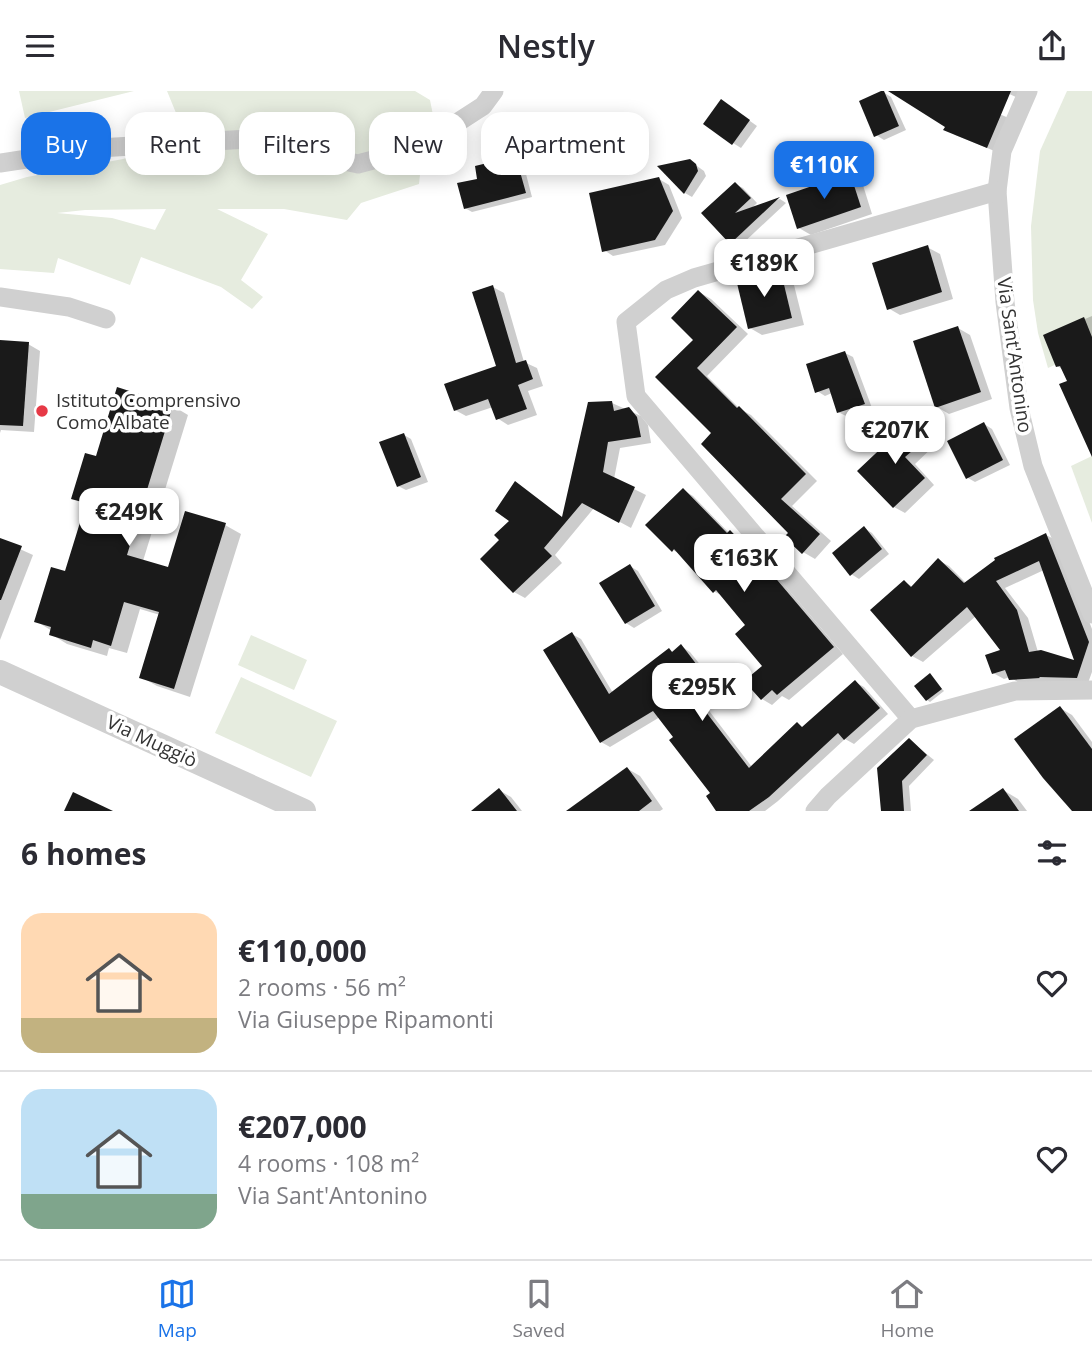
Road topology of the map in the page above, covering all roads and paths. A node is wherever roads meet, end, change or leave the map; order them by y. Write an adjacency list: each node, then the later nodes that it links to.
1 (494, 91): 3 (street)
2 (1028, 91): 4 (street, Via Sant'Antonino)
3 (0, 163)
4 (997, 191): 7 (street, Via Sant'Antonino); 10 (street)
5 (0, 297): 6 (street)
6 (106, 319)
7 (1092, 614)
8 (0, 672): 11 (street, Via Muggiò)
9 (1092, 690): 10 (street)
10 (911, 719): 12 (street)
11 (304, 811)
12 (815, 811)

